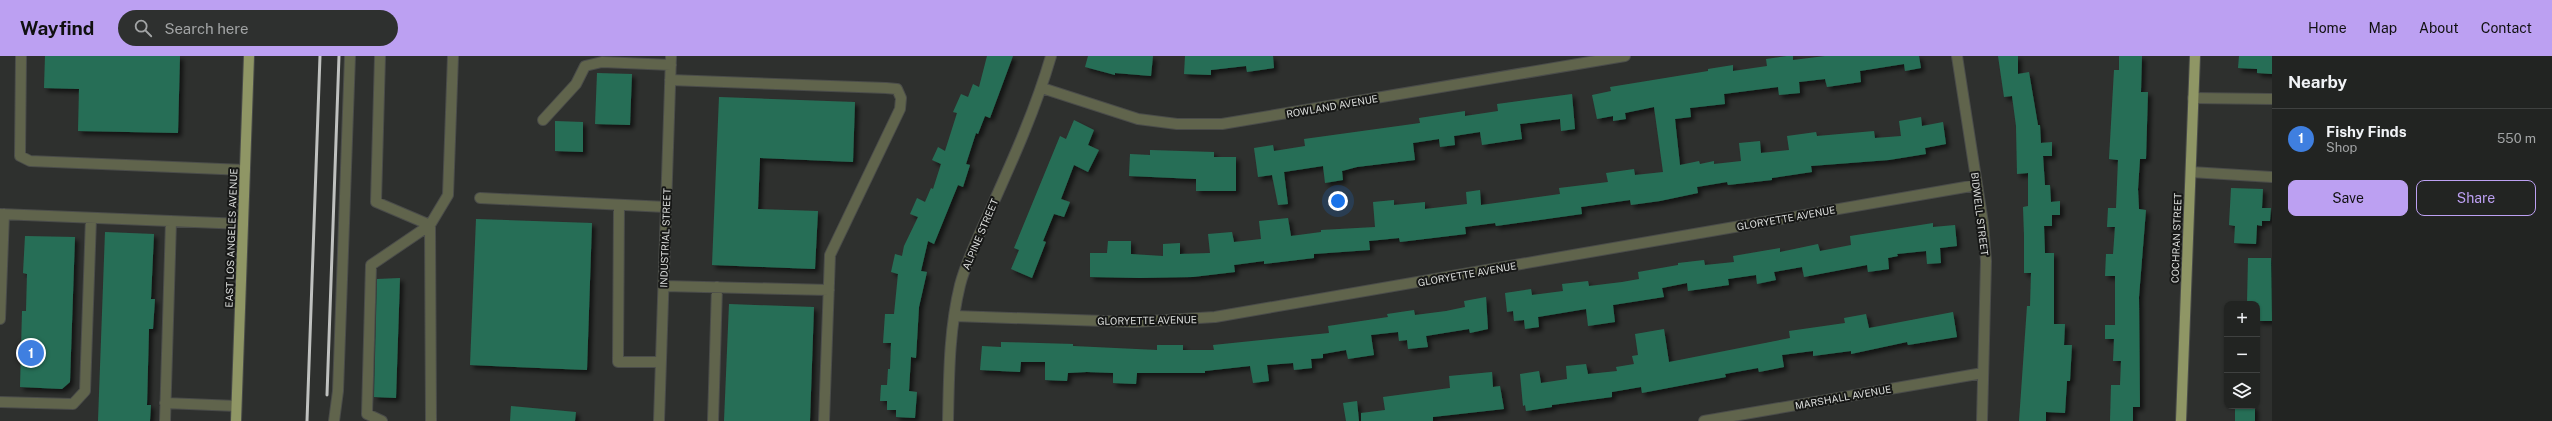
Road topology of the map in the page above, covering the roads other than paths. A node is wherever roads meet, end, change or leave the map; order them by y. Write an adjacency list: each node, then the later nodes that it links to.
1 (21, 56): 16 (street)
2 (249, 56): 16 (main road, EAST LOS ANGELES AVENUE)
3 (350, 56): 40 (street)
4 (380, 56): 27 (street)
5 (453, 56): 27 (street)
6 (1051, 56): 12 (street, ALPINE STREET)
7 (1625, 56): 12 (street, ROWLAND AVENUE)
8 (1957, 56): 19 (street, BIDWELL STREET)
9 (2195, 56): 13 (main road, COCHRAN STREET)
10 (671, 60): 11 (street, INDUSTRIAL STREET); 15 (street)
11 (670, 80): 22 (street, INDUSTRIAL STREET); 30 (street)
12 (1042, 88): 31 (street, ALPINE STREET)
13 (2194, 98): 14 (street); 17 (main road, COCHRAN STREET)
14 (2272, 99)
15 (543, 120)
16 (245, 170): 26 (main road, EAST LOS ANGELES AVENUE)
17 (2191, 172): 18 (street); 49 (main road, COCHRAN STREET)
18 (2272, 177)
19 (1977, 185): 31 (street, GLORYETTE AVENUE); 34 (street, BIDWELL STREET)
20 (480, 198): 21 (street)
21 (619, 205): 22 (street); 33 (street)
22 (666, 207): 28 (street, INDUSTRIAL STREET)
23 (2, 214): 24 (street); 32 (street)
24 (91, 218): 25 (street); 35 (street)
25 (172, 221): 26 (street); 36 (street)
26 (243, 224): 37 (main road, EAST LOS ANGELES AVENUE)
27 (430, 225): 41 (street); 42 (street)
28 (664, 286): 29 (street); 33 (street, INDUSTRIAL STREET)
29 (717, 287): 30 (street); 44 (street)
30 (829, 290): 45 (street)
31 (954, 316): 46 (street, ALPINE STREET)
32 (0, 319)
33 (661, 362): 43 (street, INDUSTRIAL STREET)
34 (1983, 374): 47 (street, MARSHALL AVENUE); 48 (street, BIDWELL STREET)
35 (0, 402)
36 (165, 403): 37 (street); 38 (street)
37 (236, 406): 39 (main road, EAST LOS ANGELES AVENUE)
38 (165, 421)
39 (236, 421)
40 (334, 421)
41 (382, 421)
42 (431, 421)
43 (660, 421)
44 (713, 421)
45 (824, 421)
46 (948, 421)
47 (1704, 421)
48 (1982, 421)
49 (2181, 421)

